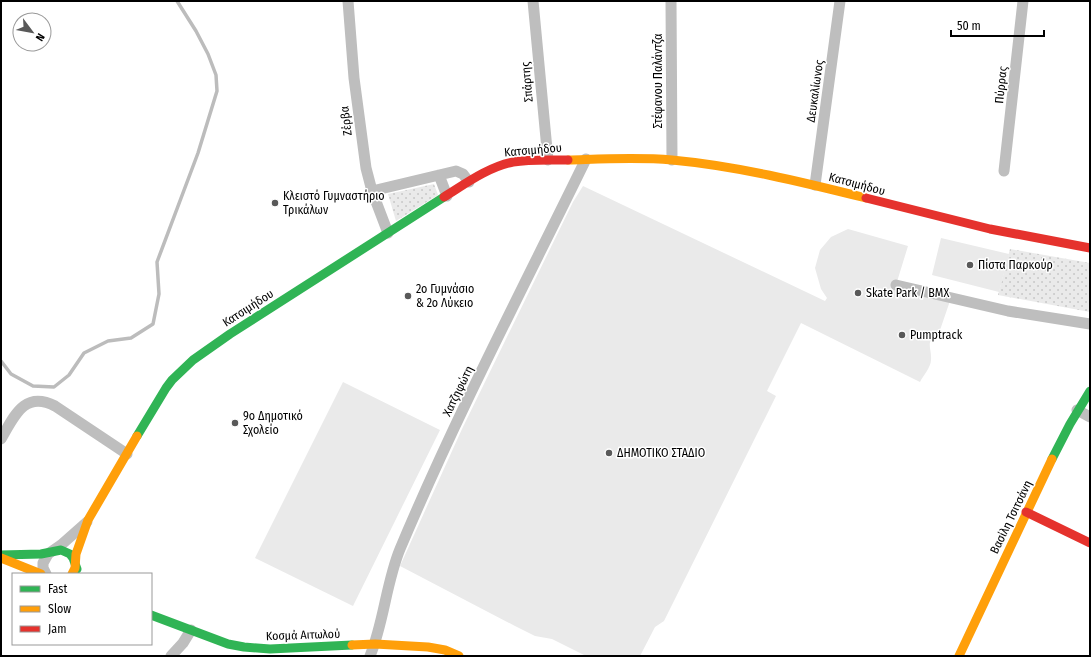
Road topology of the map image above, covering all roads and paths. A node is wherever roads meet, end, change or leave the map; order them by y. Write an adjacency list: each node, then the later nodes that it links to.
1 (348, 1): 13 (street, Ζέρβα)
2 (532, 1): 7 (street, Σπάρτης)
3 (671, 1): 8 (street, Στέφανου Παλάντζα)
4 (840, 1): 12 (street, Δευκαλίωνος)
5 (1023, 1): 9 (street, Πύρρας)
6 (586, 158): 7 (street, Κατσιμήδου); 8 (street, Κατσιμήδου); 36 (street, Χατζηφώτη)
7 (548, 160): 11 (street, Κατσιμήδου)
8 (672, 160): 12 (street, Κατσιμήδου)
9 (1004, 171)
10 (439, 175): 11 (street); 13 (street); 14 (street)
11 (469, 182): 14 (street, Κατσιμήδου)
12 (815, 185): 16 (street, Κατσιμήδου)
13 (372, 191): 15 (street, Ζέρβα)
14 (447, 196): 15 (street, Κατσιμήδου)
15 (388, 233): 23 (street, Κατσιμήδου)
16 (1090, 248)
17 (896, 285): 18 (street)
18 (1090, 324)
19 (1090, 391): 20 (street, Βασίλη Τσιτσάνη)
20 (1077, 410): 21 (street); 24 (street, Βασίλη Τσιτσάνη)
21 (1090, 418)
22 (1, 439): 23 (street)
23 (127, 454): 25 (street, Κατσιμήδου)
24 (1026, 512): 26 (street); 41 (street, Βασίλη Τσιτσάνη)
25 (88, 520): 27 (street); 29 (street, Κατσιμήδου)
26 (1090, 543)
27 (52, 551): 28 (street); 29 (street); 31 (street)
28 (1, 557): 30 (street)
29 (74, 563): 32 (street, Κατσιμήδου); 33 (street)
30 (39, 573)
31 (46, 573)
32 (72, 573)
33 (79, 573)
34 (152, 615): 35 (street, Κοσμά Αιτωλού)
35 (191, 630): 37 (street, Κοσμά Αιτωλού); 38 (street)
36 (375, 644): 37 (street, Κοσμά Αιτωλού); 39 (street, Χατζηφώτη); 40 (street, Κοσμά Αιτωλού)
37 (268, 653)
38 (171, 656)
39 (370, 656)
40 (459, 656)
41 (960, 656)

